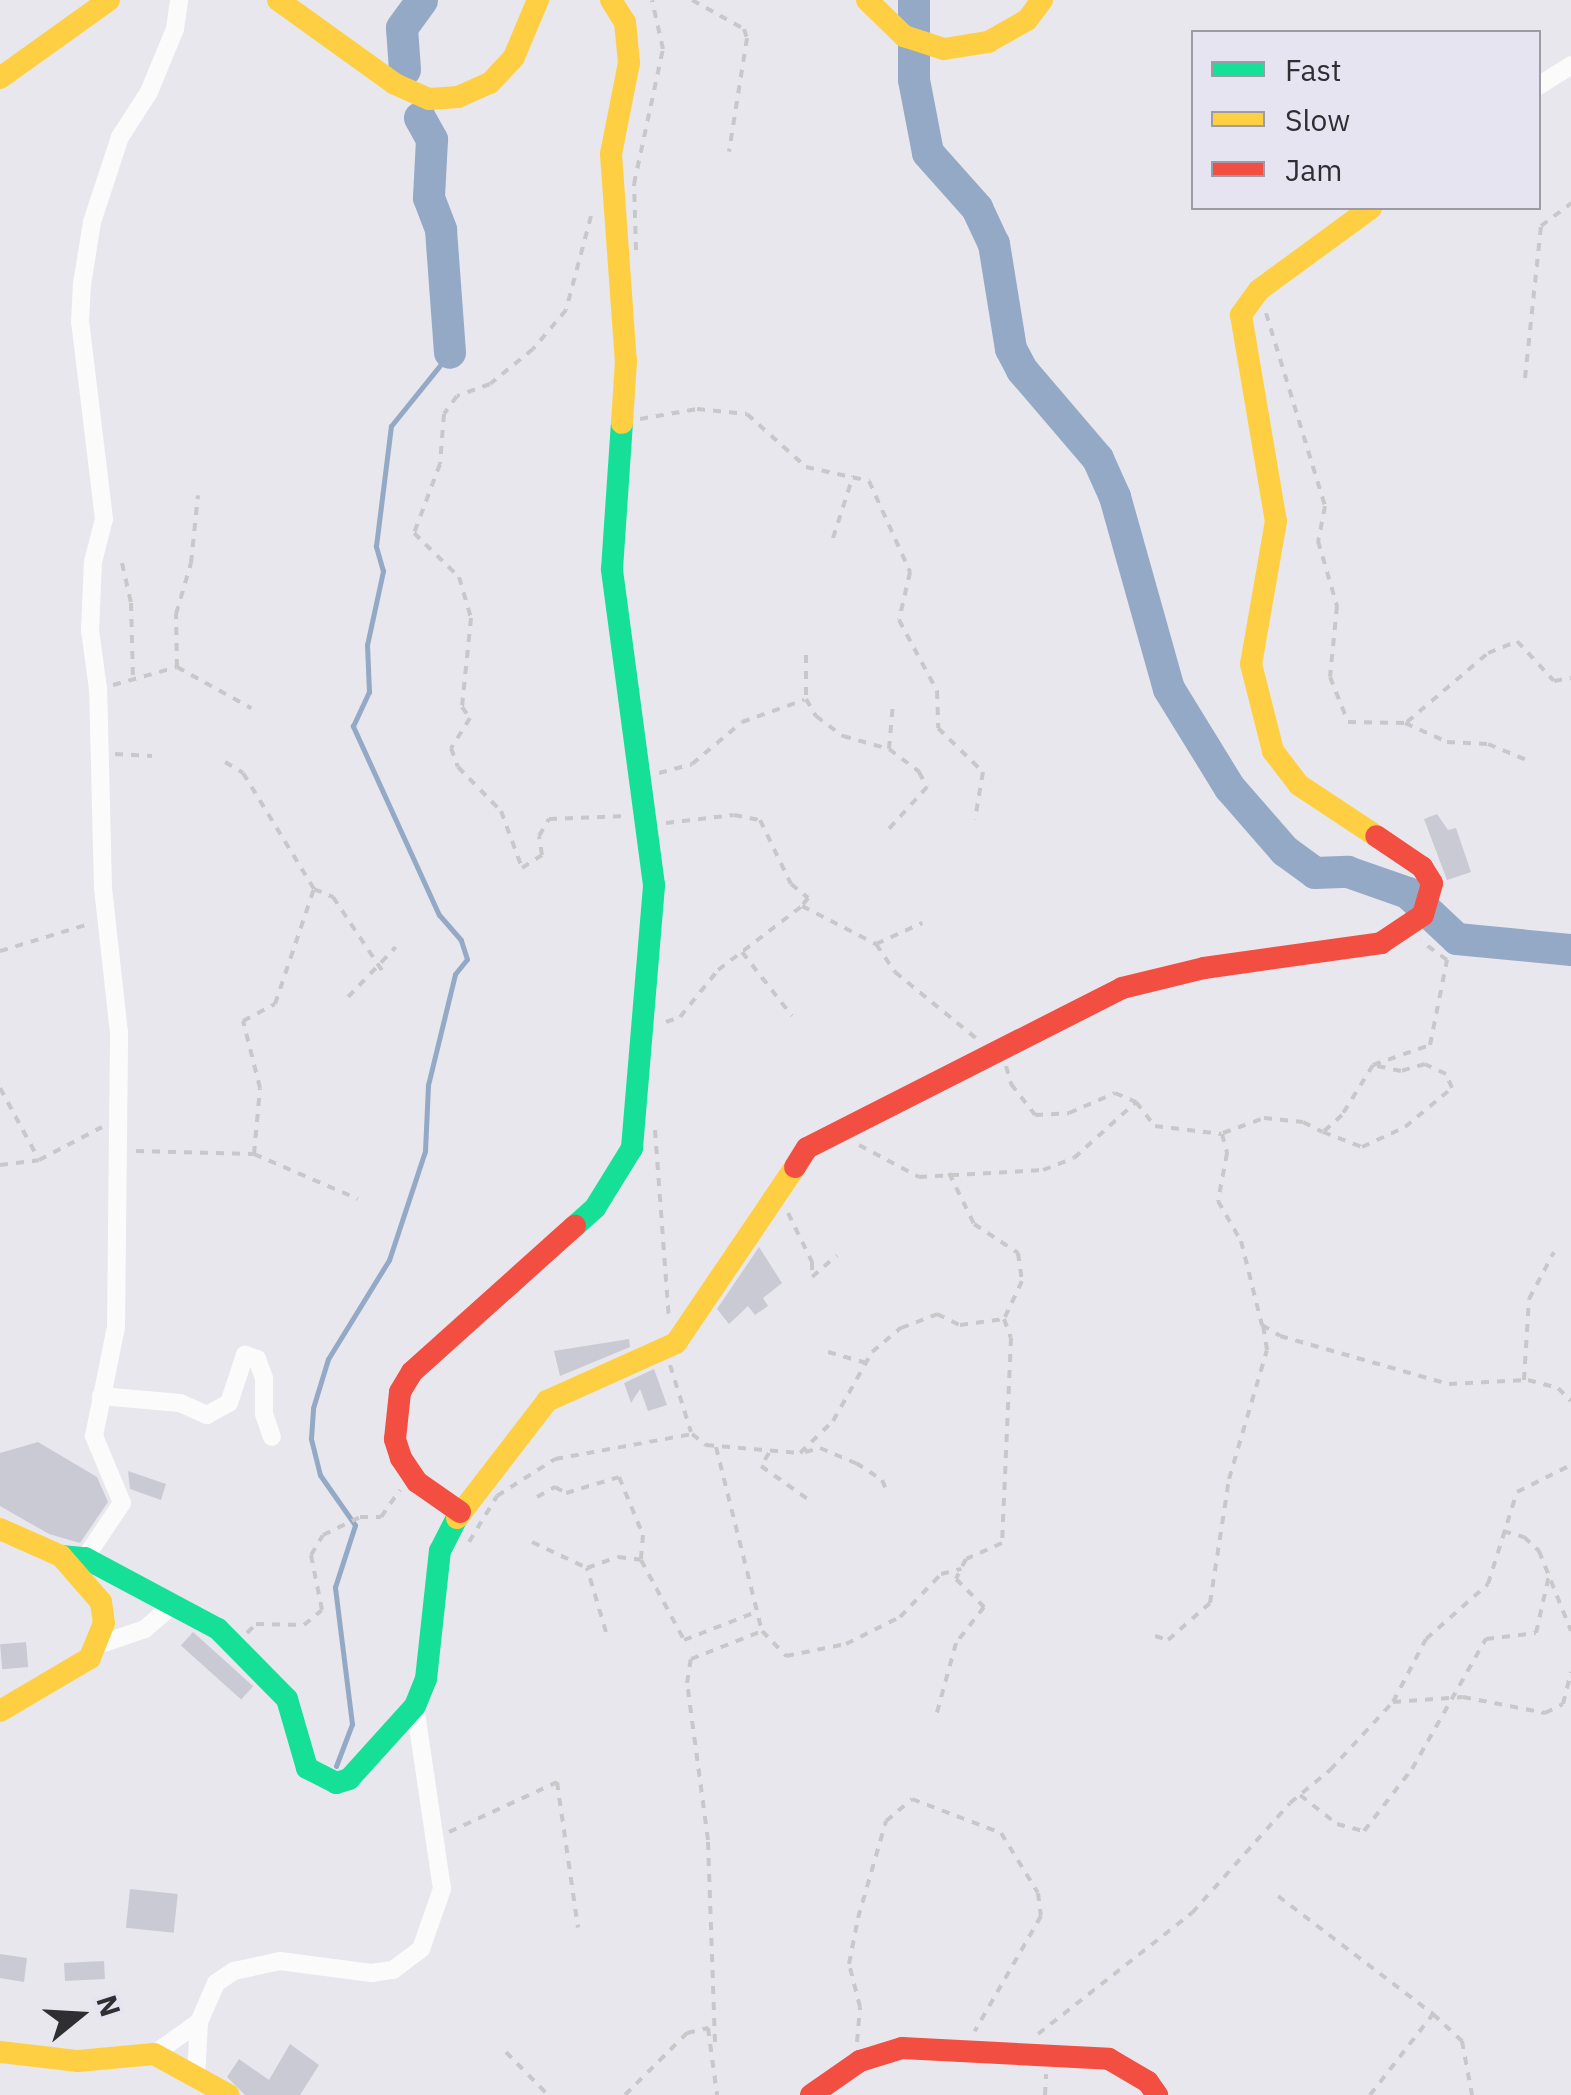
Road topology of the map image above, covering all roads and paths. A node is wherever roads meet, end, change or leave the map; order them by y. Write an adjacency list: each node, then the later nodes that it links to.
1 (109, 0): 11 (street)
2 (179, 0): 29 (street)
3 (278, 0): 4 (street)
4 (538, 0)
5 (611, 0): 16 (street)
6 (652, 0): 17 (path)
7 (692, 0): 13 (path)
8 (867, 0): 9 (street)
9 (1042, 0)
10 (1571, 64): 12 (street)
11 (0, 78)
12 (1541, 84)
13 (729, 152)
14 (1571, 203): 19 (path)
15 (1369, 210): 18 (street)
16 (611, 218): 20 (street); 40 (path)
17 (636, 254)
18 (1259, 290): 33 (path); 45 (street)
19 (1525, 378)
20 (622, 426): 21 (path); 39 (street)
21 (854, 476): 23 (path); 41 (path)
22 (198, 495): 26 (path)
23 (833, 538)
24 (122, 563): 28 (path)
25 (806, 655): 30 (path)
26 (177, 667): 28 (path); 32 (path)
27 (1571, 678): 33 (path)
28 (133, 680): 29 (path)
29 (98, 689): 35 (street)
30 (806, 699): 34 (path); 39 (path)
31 (893, 703): 34 (path)
32 (251, 708)
33 (1405, 723): 37 (path)
34 (888, 749): 42 (path)
35 (100, 753): 36 (path); 46 (street)
36 (152, 756)
37 (1529, 761)
38 (225, 762): 43 (path)
39 (640, 778): 40 (street)
40 (645, 817): 44 (path); 56 (street)
41 (974, 820)
42 (885, 833)
43 (314, 889): 52 (path); 67 (path)
44 (802, 906): 48 (path); 51 (path)
45 (1423, 913): 57 (street); 58 (path)
46 (106, 920): 50 (path); 62 (street)
47 (922, 923): 48 (path)
48 (876, 944): 57 (path)
49 (396, 947): 52 (path)
50 (0, 951)
51 (742, 952): 55 (path); 56 (path)
52 (380, 968): 53 (path); 54 (path)
53 (385, 975)
54 (348, 997)
55 (792, 1016)
56 (647, 1022): 60 (street)
57 (997, 1049): 61 (path); 63 (street)
58 (1373, 1065): 64 (path); 64 (path)
59 (0, 1088): 68 (path)
60 (640, 1100): 77 (path); 89 (street)
61 (1136, 1102): 65 (path); 70 (path)
62 (116, 1125): 66 (street); 68 (path)
63 (833, 1132): 70 (path); 71 (street)
64 (1323, 1132): 65 (path)
65 (1222, 1134): 76 (path)
66 (116, 1151): 67 (path); 81 (street)
67 (254, 1154): 72 (path)
68 (39, 1160): 69 (path)
69 (0, 1165)
70 (949, 1173): 75 (path)
71 (768, 1198): 74 (path); 77 (street)
72 (358, 1199)
73 (1554, 1252): 80 (path)
74 (837, 1255)
75 (1004, 1319): 79 (path); 101 (path)
76 (1262, 1324): 80 (path); 108 (path)
77 (670, 1347): 83 (path); 93 (street)
78 (828, 1352): 79 (path)
79 (866, 1363): 86 (path)
80 (1524, 1380): 82 (path)
81 (101, 1396): 84 (street); 97 (street)
82 (1571, 1402)
83 (692, 1434): 85 (path); 99 (path)
84 (272, 1437)
85 (716, 1446): 87 (path); 104 (path)
86 (800, 1453): 87 (path); 90 (path)
87 (769, 1454): 92 (path)
88 (1571, 1465): 95 (path)
89 (412, 1474): 93 (street); 109 (path)
90 (887, 1492)
91 (536, 1496): 98 (path)
92 (809, 1500)
93 (460, 1512): 99 (street)
94 (0, 1529): 97 (street)
95 (1503, 1531): 102 (path); 113 (path)
96 (532, 1542): 100 (path)
97 (73, 1557): 103 (street); 110 (street)
98 (641, 1560): 100 (path); 104 (path)
99 (438, 1567): 114 (street)
100 (587, 1568): 106 (path)
101 (961, 1569): 105 (path); 116 (path)
102 (1550, 1571): 107 (path); 112 (path)
103 (173, 1605): 109 (street); 110 (street)
104 (756, 1612): 105 (path)
105 (762, 1631): 123 (path)
106 (606, 1632)
107 (1571, 1632)
108 (1155, 1636)
109 (236, 1644): 114 (street)
110 (98, 1645): 115 (street)
111 (1571, 1672): 112 (path)
112 (1448, 1698): 113 (path); 117 (path)
113 (1392, 1702): 117 (path)
114 (415, 1706): 118 (street)
115 (0, 1711)
116 (936, 1716)
117 (1300, 1794): 128 (path)
118 (434, 1839): 120 (path); 122 (street)
119 (1278, 1896): 121 (path)
120 (578, 1927)
121 (1433, 2014): 137 (path); 138 (path)
122 (199, 2022): 126 (street); 130 (street)
123 (715, 2042): 133 (path); 134 (path)
124 (0, 2052): 126 (street)
125 (506, 2052): 132 (path)
126 (154, 2054): 130 (street)
127 (961, 2054): 128 (street); 129 (street); 129 (path)
128 (1034, 2059): 136 (street)
129 (860, 2061): 135 (street)
130 (196, 2077): 131 (street)
131 (229, 2095)
132 (548, 2095)
133 (626, 2095)
134 (717, 2095)
135 (811, 2095)
136 (1156, 2095)
137 (1370, 2095)
138 (1472, 2095)

